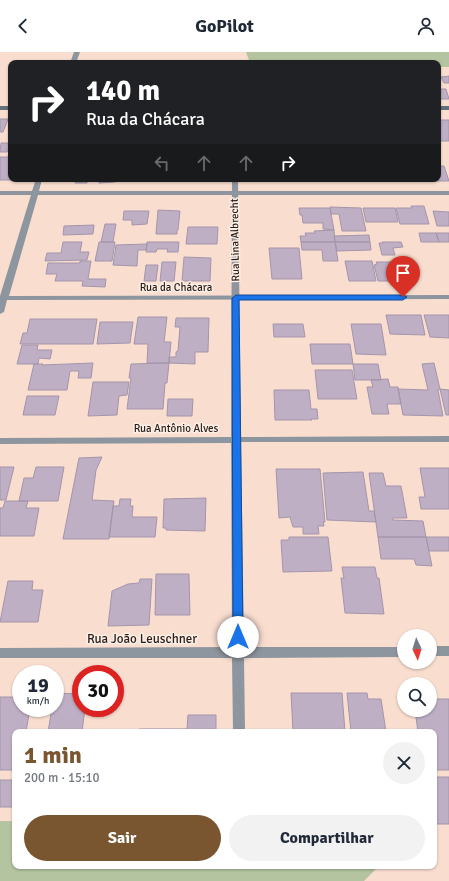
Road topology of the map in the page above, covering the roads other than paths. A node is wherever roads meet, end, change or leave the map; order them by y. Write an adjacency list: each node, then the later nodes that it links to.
1 (38, 182): 4 (street)
2 (235, 182): 5 (street, Rua Lina Albrecht)
3 (0, 193): 4 (street)
4 (35, 193): 5 (street); 8 (street)
5 (235, 193): 6 (street); 9 (street, Rua Lina Albrecht)
6 (449, 193)
7 (449, 297): 9 (street, Rua da Chácara)
8 (2, 298): 9 (street, Rua da Chácara); 10 (street)
9 (236, 298): 12 (street, Rua Lina Albrecht)
10 (0, 312)
11 (449, 439): 12 (street, Rua Antônio Alves)
12 (236, 440): 13 (street, Rua Antônio Alves); 15 (street, Rua Lina Albrecht)
13 (0, 441)
14 (449, 651): 17 (street)
15 (238, 652): 16 (street, Rua João Leuschner); 18 (street, Rua João Leuschner); 19 (street, Rua Lina Albrecht)
16 (397, 652)
17 (437, 652)
18 (0, 653)
19 (238, 729)

